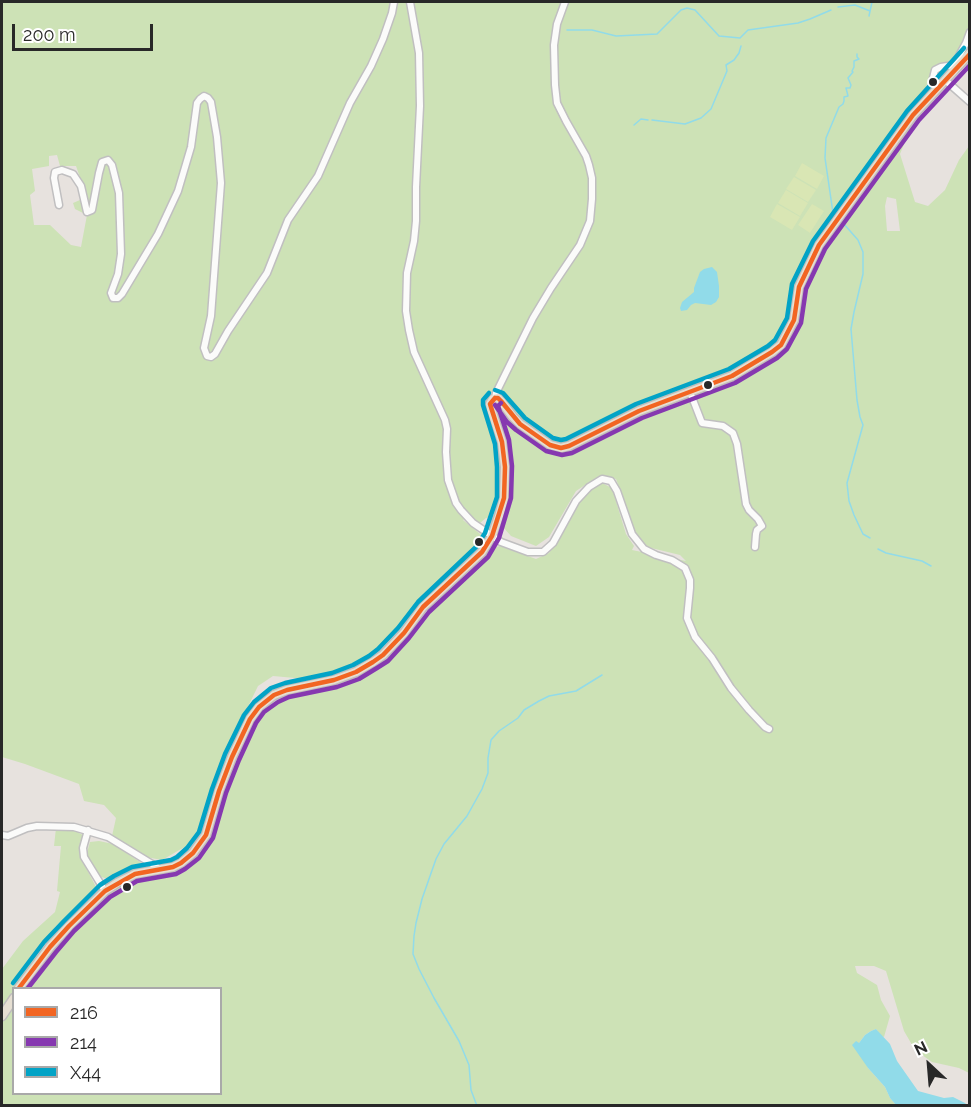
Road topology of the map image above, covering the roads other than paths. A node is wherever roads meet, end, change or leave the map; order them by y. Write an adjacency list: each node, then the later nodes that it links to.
1 (394, 2): 9 (street)
2 (410, 2): 12 (street)
3 (565, 2): 11 (street)
4 (969, 32): 6 (street)
5 (969, 53): 6 (main road)
6 (956, 66): 7 (main road); 7 (street)
7 (942, 83): 8 (street); 10 (main road)
8 (969, 102)
9 (59, 205)
10 (690, 392): 11 (main road); 13 (street)
11 (495, 398): 12 (main road)
12 (492, 536): 14 (street); 17 (main road)
13 (755, 547)
14 (769, 729)
15 (88, 830): 16 (street); 17 (street); 18 (street)
16 (2, 835)
17 (158, 870): 18 (main road)
18 (105, 891): 19 (main road)
19 (20, 987)
20 (12, 1001): 21 (main road)
21 (2, 1016)

